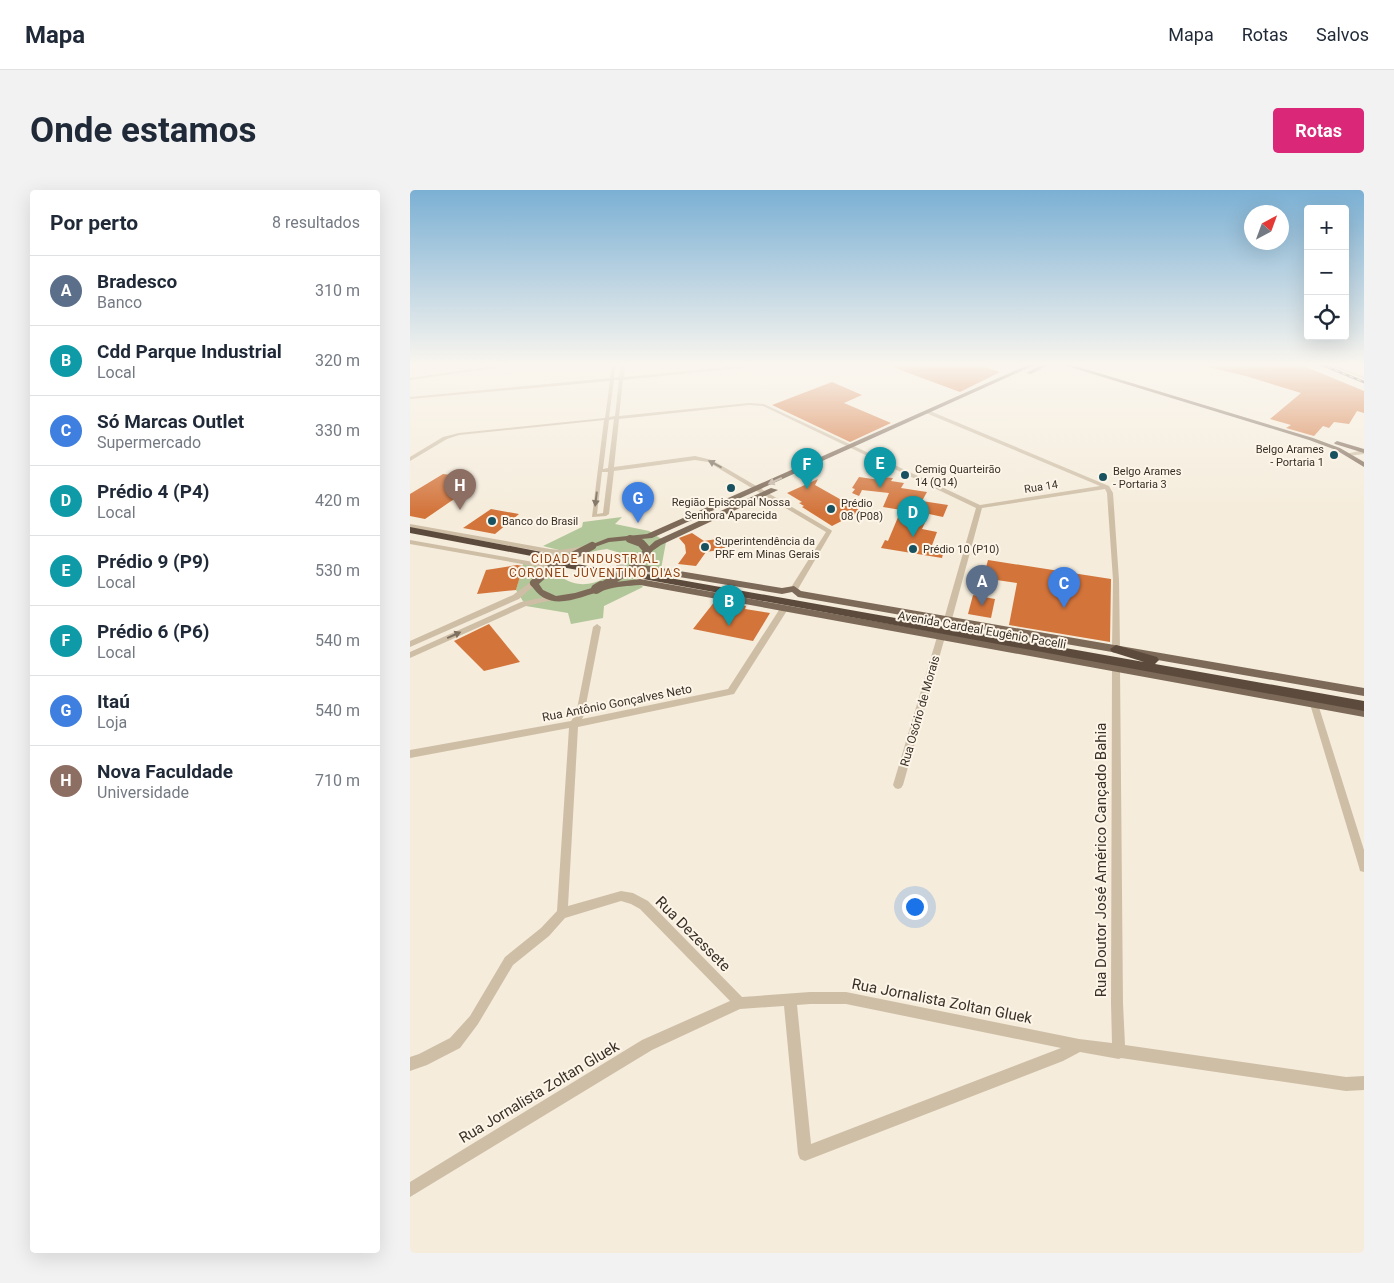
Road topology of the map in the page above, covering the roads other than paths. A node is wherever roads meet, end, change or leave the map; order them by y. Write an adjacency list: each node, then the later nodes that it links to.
1 (608, 414): 11 (street)
2 (618, 414): 12 (street)
3 (662, 414): 12 (street)
4 (777, 414): 13 (street)
5 (925, 414): 13 (main road)
6 (932, 414): 10 (street)
7 (942, 414): 10 (main road)
8 (1230, 414): 16 (main road)
9 (1234, 414): 15 (main road)
10 (937, 416): 14 (main road); 22 (street)
11 (607, 418): 12 (street); 17 (street); 20 (street)
12 (618, 418): 19 (street)
13 (851, 450): 14 (main road); 23 (main road, one-way to 23)
14 (860, 451): 24 (street)
15 (1364, 452): 16 (street)
16 (1348, 454): 18 (main road)
17 (410, 459)
18 (1363, 463)
19 (610, 469): 20 (street); 20 (street, one-way to 19); 23 (street, one-way to 19)
20 (600, 470)
21 (783, 486): 23 (main road)
22 (1107, 487): 24 (street, Rua 14); 44 (street)
23 (762, 491): 27 (main road); 30 (main road); 37 (street)
24 (979, 507): 40 (street)
25 (410, 528): 29 (street); 31 (highway)
26 (410, 537): 31 (highway)
27 (630, 539): 29 (main road); 30 (main road, bridge)
28 (410, 542): 31 (street)
29 (592, 546): 31 (main road, bridge)
30 (648, 551): 33 (main road, bridge)
31 (547, 561): 35 (main road, bridge)
32 (569, 563): 34 (highway)
33 (632, 568): 36 (main road, bridge); 37 (main road, Avenida Cardeal Eugênio Pacelli)
34 (614, 571)
35 (534, 583): 38 (main road); 43 (street)
36 (596, 589): 38 (main road); 39 (main road, Avenida Cardeal Eugênio Pacelli)
37 (794, 589): 40 (main road, Avenida Cardeal Eugênio Pacelli)
38 (550, 598): 45 (street, one-way to 38)
39 (784, 609): 42 (main road, Avenida Cardeal Eugênio Pacelli); 56 (street, Rua Antônio Gonçalves Neto)
40 (948, 620): 44 (main road, Avenida Cardeal Eugênio Pacelli)
41 (597, 627): 56 (street)
42 (942, 637): 48 (main road, Avenida Cardeal Eugênio Pacelli); 58 (street, Rua Osório de Morais)
43 (410, 644)
44 (1116, 649): 47 (highway); 51 (main road, Avenida Cardeal Eugênio Pacelli)
45 (410, 655)
46 (1085, 656): 47 (highway, Avenida Cardeal Eugênio Pacelli); 49 (highway); 50 (highway, Avenida Cardeal Eugênio Pacelli)
47 (1163, 664): 50 (highway, Avenida Cardeal Eugênio Pacelli)
48 (1116, 669): 49 (main road, Avenida Cardeal Eugênio Pacelli); 64 (street, Rua Doutor José Américo Cançado Bahia)
49 (1179, 681): 53 (main road, Avenida Cardeal Eugênio Pacelli)
50 (1243, 681): 52 (highway, Avenida Cardeal Eugênio Pacelli); 54 (highway, Avenida Cardeal Eugênio Pacelli)
51 (1364, 692)
52 (1364, 698)
53 (1314, 704): 55 (main road, Avenida Cardeal Eugênio Pacelli); 59 (street)
54 (1364, 706)
55 (1364, 713)
56 (574, 724): 57 (street, Rua Antônio Gonçalves Neto); 60 (street)
57 (410, 754)
58 (898, 785)
59 (1364, 867)
60 (562, 913): 62 (street, Rua Dezessete); 65 (street)
61 (790, 999): 62 (street, Rua Jornalista Zoltan Gluek); 63 (street, Rua Jornalista Zoltan Gluek); 63 (street)
62 (740, 1003): 67 (street, Rua Jornalista Zoltan Gluek)
63 (1079, 1045): 64 (street, Rua Jornalista Zoltan Gluek)
64 (1119, 1052): 66 (street, Rua Jornalista Zoltan Gluek)
65 (410, 1064)
66 (1364, 1083)
67 (410, 1190)

